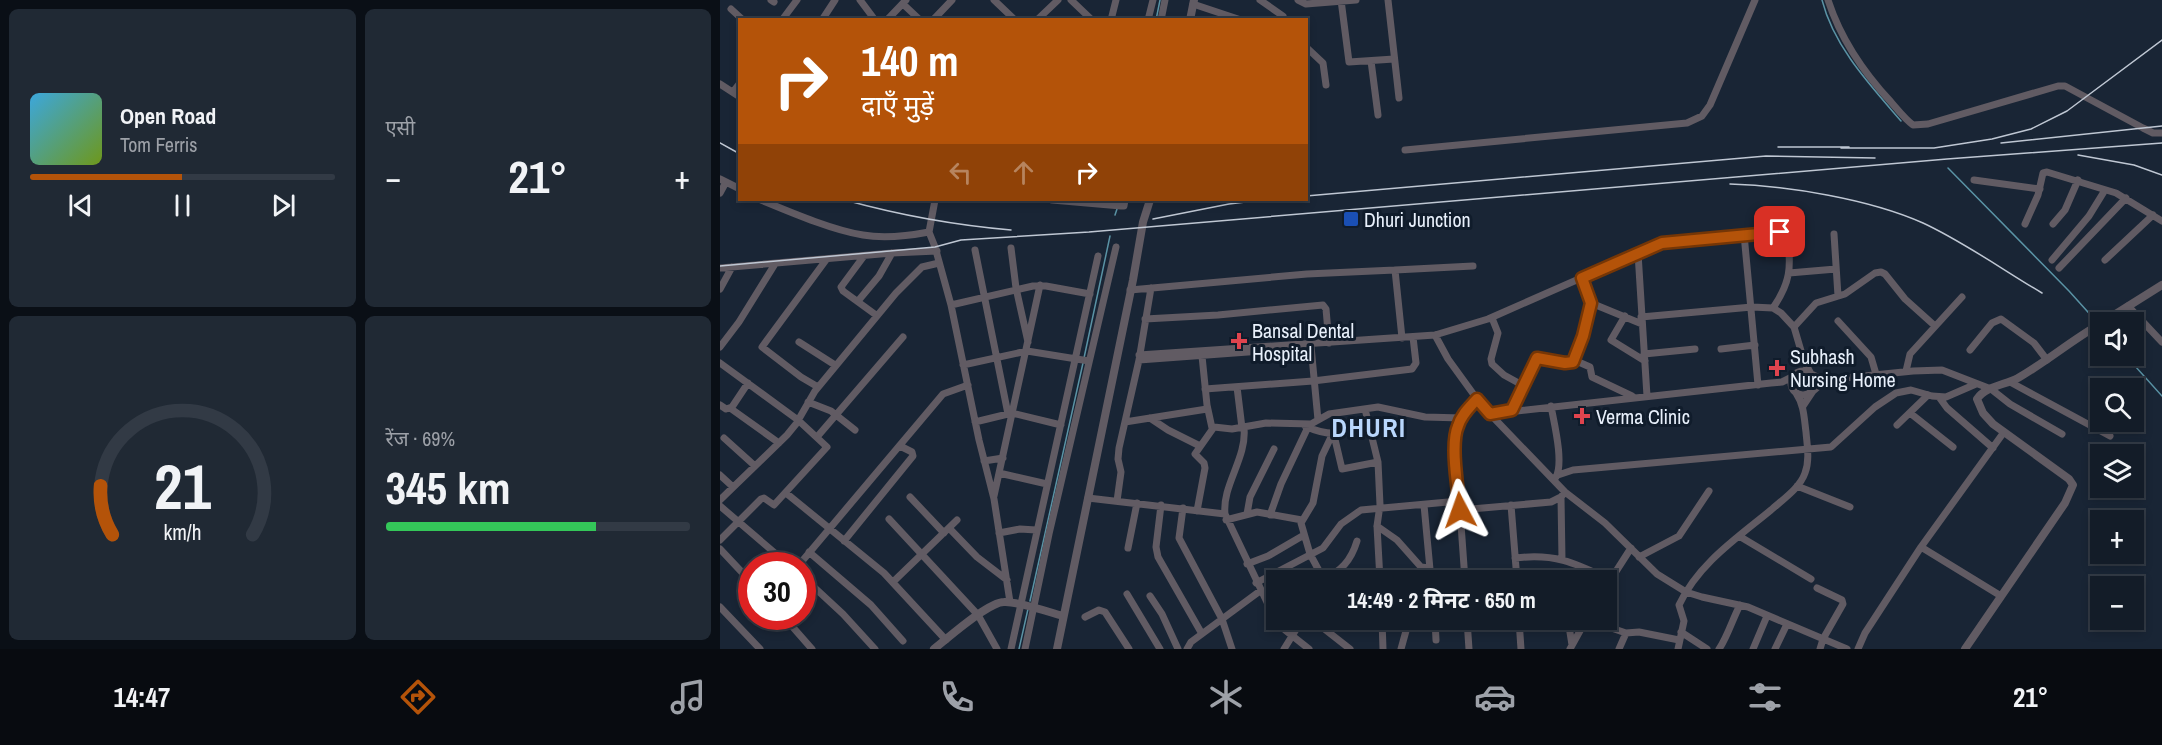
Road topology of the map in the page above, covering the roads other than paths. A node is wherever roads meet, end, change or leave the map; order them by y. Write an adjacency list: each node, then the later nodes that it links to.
1 (797, 0): 23 (street)
2 (835, 0): 24 (street)
3 (861, 0): 25 (street)
4 (952, 0): 28 (street)
5 (994, 0): 29 (street)
6 (1058, 0): 30 (street)
7 (1071, 0): 31 (street)
8 (1116, 0): 32 (street)
9 (1153, 0): 33 (street)
10 (1165, 0): 34 (street)
11 (1260, 0): 21 (street)
12 (1298, 0): 17 (street)
13 (1356, 0): 17 (street)
14 (1388, 0): 38 (street)
15 (1755, 0): 46 (street)
16 (1828, 0): 45 (street)
17 (1341, 1): 39 (street)
18 (904, 2): 26 (street); 27 (street)
19 (1194, 2): 35 (street); 36 (street)
20 (731, 9): 22 (street)
21 (1283, 16)
22 (741, 18)
23 (784, 18)
24 (823, 18)
25 (874, 18)
26 (889, 18)
27 (918, 18)
28 (935, 18)
29 (1013, 18)
30 (1039, 18)
31 (1090, 18)
32 (1112, 18)
33 (1148, 18)
34 (1161, 18)
35 (1190, 18)
36 (1236, 18)
37 (1308, 49): 41 (street)
38 (1394, 59): 39 (street); 43 (street)
39 (1371, 61): 44 (street)
40 (720, 84): 42 (street)
41 (1326, 85)
42 (736, 94)
43 (1399, 98)
44 (1378, 116)
45 (2162, 133)
46 (1405, 150)
47 (1974, 180): 51 (street)
48 (2078, 180): 51 (street); 52 (street); 64 (street)
49 (723, 181): 50 (street); 53 (street)
50 (738, 188)
51 (2040, 189): 63 (street)
52 (2105, 189): 54 (street); 77 (street)
53 (720, 193)
54 (2126, 198): 61 (street); 84 (street)
55 (764, 201): 65 (street)
56 (935, 201): 65 (street)
57 (1075, 201): 60 (street)
58 (1150, 201): 94 (street)
59 (1123, 203): 60 (street)
60 (1111, 204)
61 (2153, 215): 62 (street); 78 (street)
62 (2162, 221)
63 (2025, 224)
64 (2053, 224)
65 (929, 232): 71 (street)
66 (1744, 234): 73 (street); 87 (street); 103 (street)
67 (1834, 234): 85 (street)
68 (1116, 247): 133 (street)
69 (1011, 248): 91 (street)
70 (975, 250): 97 (street)
71 (937, 252): 72 (street); 79 (street)
72 (892, 253): 74 (street); 99 (street)
73 (1638, 253): 88 (street); 110 (street)
74 (864, 256): 76 (street); 99 (street)
75 (1098, 256): 95 (street)
76 (826, 260): 80 (street); 153 (street)
77 (2052, 260)
78 (2105, 260)
79 (939, 263): 101 (street); 106 (street)
80 (775, 264): 82 (street); 124 (street)
81 (1473, 266): 86 (street)
82 (732, 267): 83 (street); 93 (street)
83 (720, 268)
84 (2059, 268)
85 (1836, 269): 87 (street); 96 (street)
86 (1395, 270): 92 (street); 118 (street)
87 (1789, 273): 104 (street)
88 (1582, 278): 100 (street); 108 (street)
89 (1040, 285): 91 (street); 95 (street); 125 (street)
90 (2161, 287): 102 (street)
91 (1016, 288): 97 (street); 125 (street)
92 (1150, 288): 94 (street); 109 (street)
93 (720, 289)
94 (1130, 290): 216 (street)
95 (1090, 294): 133 (street)
96 (1838, 296): 112 (street); 113 (street)
97 (984, 297): 101 (street); 132 (street)
98 (1962, 297): 112 (street)
99 (858, 301): 106 (street)
100 (1591, 303): 107 (street); 134 (street)
101 (951, 304): 139 (street)
102 (2128, 306): 105 (street); 120 (street)
103 (1752, 307): 104 (street); 110 (street); 123 (street)
104 (1773, 308): 113 (street)
105 (2119, 312)
106 (876, 315): 138 (street)
107 (1625, 316): 110 (street); 130 (street)
108 (1492, 318): 115 (street); 152 (street)
109 (1145, 319): 121 (street); 131 (street)
110 (1642, 320): 130 (street)
111 (1838, 321): 143 (street)
112 (1935, 326): 140 (street)
113 (1794, 327): 136 (street)
114 (2090, 331): 135 (street)
115 (1435, 336): 117 (street); 163 (street)
116 (903, 337): 175 (street)
117 (1413, 337): 118 (street); 144 (street)
118 (1402, 338): 121 (street)
119 (799, 342): 138 (street)
120 (2162, 342)
121 (1329, 343): 122 (street)
122 (1315, 345): 129 (street); 131 (street); 144 (street)
123 (1755, 345): 127 (street); 151 (street)
124 (720, 347)
125 (1028, 347): 132 (street); 133 (street); 173 (street)
126 (1695, 349): 130 (street)
127 (1721, 349)
128 (1970, 350): 135 (street)
129 (1202, 356): 131 (street); 155 (street)
130 (1645, 357): 160 (street)
131 (1139, 358): 181 (street)
132 (996, 359): 139 (street); 173 (street)
133 (1083, 359): 182 (street); 286 (street)
134 (1574, 360): 152 (street); 161 (street)
135 (2047, 360): 147 (street)
136 (1804, 361): 141 (street); 142 (street)
137 (720, 363): 148 (street)
138 (835, 365): 153 (street)
139 (963, 365): 150 (street)
140 (1906, 371): 143 (street); 149 (street)
141 (1796, 374): 142 (street); 146 (street); 157 (street)
142 (1811, 374): 145 (street); 158 (street)
143 (1876, 374): 145 (street)
144 (1313, 381): 154 (street); 179 (street)
145 (1826, 381): 158 (street)
146 (1782, 382): 151 (street); 157 (street)
147 (2010, 382): 156 (street); 192 (street)
148 (748, 383): 168 (street); 178 (street)
149 (1976, 384): 156 (street); 162 (street)
150 (968, 385): 180 (street); 196 (street)
151 (1758, 385): 160 (street)
152 (1524, 386): 171 (street)
153 (818, 387): 164 (street)
154 (1237, 387): 155 (street); 187 (street)
155 (1205, 389): 169 (street)
156 (1991, 389): 189 (street); 190 (street)
157 (1794, 391): 158 (street); 167 (street)
158 (1813, 391): 167 (street)
159 (1928, 395): 162 (street); 172 (street); 199 (street)
160 (1647, 396): 161 (street)
161 (1635, 397): 166 (street)
162 (1939, 397): 200 (street)
163 (1477, 399): 174 (street); 177 (street)
164 (808, 402): 175 (street); 178 (street)
165 (720, 405): 168 (street)
166 (1551, 405): 171 (street); 208 (street)
167 (1803, 406): 199 (street)
168 (730, 408): 195 (street)
169 (1207, 409): 176 (street); 186 (street)
170 (1365, 409): 177 (street); 179 (street); 185 (street)
171 (1512, 410): 174 (street)
172 (1910, 413): 183 (street); 198 (street)
173 (1010, 414): 180 (street); 182 (street); 202 (street)
174 (1490, 414): 208 (street)
175 (837, 416): 188 (street); 193 (street)
176 (1150, 418): 181 (street); 197 (street)
177 (1462, 418): 220 (street)
178 (798, 420): 193 (street); 195 (street)
179 (1318, 420): 184 (street)
180 (975, 422): 203 (street)
181 (1125, 422): 219 (street)
182 (1061, 424): 209 (street)
183 (1897, 425)
184 (1306, 426): 187 (street); 191 (street); 232 (street)
185 (1369, 427): 191 (street); 204 (street)
186 (1212, 428): 187 (street); 197 (street)
187 (1243, 428): 233 (street)
188 (855, 430)
189 (2004, 432): 200 (street); 282 (street)
190 (2062, 434)
191 (1333, 435): 204 (street); 237 (street)
192 (2110, 436)
193 (817, 437): 213 (street)
194 (724, 438): 205 (street)
195 (779, 443): 205 (street)
196 (900, 446): 239 (street); 246 (street)
197 (1200, 446): 230 (street)
198 (1953, 447)
199 (1807, 448): 208 (street); 210 (street)
200 (1993, 448): 248 (street)
201 (1274, 449): 231 (street)
202 (1003, 458): 203 (street); 206 (street)
203 (984, 461): 217 (street)
204 (1378, 462): 228 (street)
205 (755, 466): 211 (street)
206 (999, 473): 209 (street); 217 (street)
207 (720, 475): 211 (street)
208 (1556, 477): 214 (street)
209 (1047, 484): 240 (street)
210 (1797, 486): 226 (street); 244 (street)
211 (733, 487): 218 (street)
212 (1709, 491): 257 (street)
213 (786, 493): 235 (street); 239 (street)
214 (1563, 495): 225 (street); 249 (street); 259 (street)
215 (910, 497): 241 (street)
216 (1088, 498): 219 (street); 288 (street)
217 (994, 499): 242 (street)
218 (720, 500)
219 (1117, 501): 221 (street)
220 (1459, 501): 223 (street); 229 (street)
221 (1137, 503): 222 (street); 251 (street)
222 (1161, 505): 227 (street); 305 (street)
223 (1424, 505): 228 (street); 262 (street)
224 (720, 506): 235 (street)
225 (1510, 506): 229 (street); 258 (street)
226 (1850, 507)
227 (1183, 508): 230 (street); 291 (street)
228 (1379, 509): 238 (street); 254 (street)
229 (1460, 510): 267 (street)
230 (1197, 511): 233 (street)
231 (1247, 514): 232 (street); 233 (street)
232 (1270, 515): 237 (street)
233 (1226, 517): 260 (street)
234 (889, 519): 255 (street)
235 (740, 520): 245 (street); 252 (street)
236 (957, 520): 241 (street)
237 (1302, 520): 243 (street)
238 (1377, 526): 262 (street); 266 (street)
239 (829, 529): 246 (street); 253 (street)
240 (1036, 530): 242 (street); 286 (street)
241 (946, 531): 255 (street); 272 (street)
242 (999, 533): 272 (street)
243 (1304, 535): 254 (street); 260 (street)
244 (1739, 536): 271 (street); 279 (street)
245 (720, 540)
246 (844, 541): 274 (street)
247 (1358, 541): 263 (street)
248 (1921, 547): 282 (street); 341 (street)
249 (1631, 548): 257 (street); 270 (street)
250 (720, 549): 261 (street)
251 (1128, 549)
252 (775, 552)
253 (810, 552)
254 (1310, 554): 264 (street); 265 (street)
255 (923, 555): 274 (street); 287 (street)
256 (816, 557): 311 (street)
257 (1639, 557): 279 (street)
258 (1515, 558): 259 (street); 268 (street)
259 (1562, 559): 269 (street)
260 (1247, 564): 275 (street)
261 (738, 568)
262 (1426, 568)
263 (1341, 569)
264 (1287, 570)
265 (1319, 570)
266 (1379, 570)
267 (1464, 570)
268 (1516, 570)
269 (1588, 570)
270 (1617, 570)
271 (1811, 579)
272 (1006, 580): 283 (street)
273 (1266, 580): 275 (street)
274 (893, 582): 309 (street)
275 (1256, 583): 278 (street)
276 (1817, 588): 308 (street)
277 (816, 589): 316 (street)
278 (1260, 591): 291 (street); 306 (street)
279 (1686, 592): 284 (street); 307 (street)
280 (1127, 594): 323 (street)
281 (1150, 596): 324 (street)
282 (2001, 596): 342 (street)
283 (1010, 602): 286 (street); 287 (street)
284 (1740, 605): 289 (street); 336 (street)
285 (720, 607): 314 (street)
286 (1028, 608): 288 (street); 319 (street); 320 (street)
287 (978, 615): 309 (street); 318 (street)
288 (1063, 616): 321 (street)
289 (1767, 616): 292 (street); 337 (street)
290 (1085, 617): 322 (street)
291 (1222, 619): 305 (street); 326 (street)
292 (1787, 624): 308 (street); 338 (street)
293 (795, 630): 315 (street)
294 (1296, 630): 306 (street)
295 (1324, 630): 313 (street)
296 (1382, 630): 329 (street)
297 (1406, 630): 330 (street)
298 (1436, 630): 310 (street)
299 (1468, 630): 331 (street)
300 (1520, 630): 332 (street)
301 (1569, 630): 312 (street)
302 (1581, 630): 312 (street)
303 (1617, 630): 304 (street)
304 (1626, 633): 307 (street); 333 (street)
305 (1202, 634): 325 (street)
306 (1292, 636): 327 (street); 328 (street)
307 (1680, 636): 334 (street); 335 (street)
308 (1823, 639): 339 (street); 340 (street)
309 (946, 640): 317 (street)
310 (1437, 640)
311 (903, 641)
312 (1571, 647)
313 (1346, 648)
314 (760, 649)
315 (812, 649)
316 (875, 649)
317 (934, 649)
318 (997, 649)
319 (1011, 649)
320 (1025, 649)
321 (1057, 649)
322 (1129, 649)
323 (1160, 649)
324 (1178, 649)
325 (1187, 649)
326 (1232, 649)
327 (1284, 649)
328 (1309, 649)
329 (1383, 649)
330 (1401, 649)
331 (1469, 649)
332 (1521, 649)
333 (1619, 649)
334 (1678, 649)
335 (1707, 649)
336 (1719, 649)
337 (1753, 649)
338 (1774, 649)
339 (1820, 649)
340 (1846, 649)
341 (1858, 649)
342 (1965, 649)

